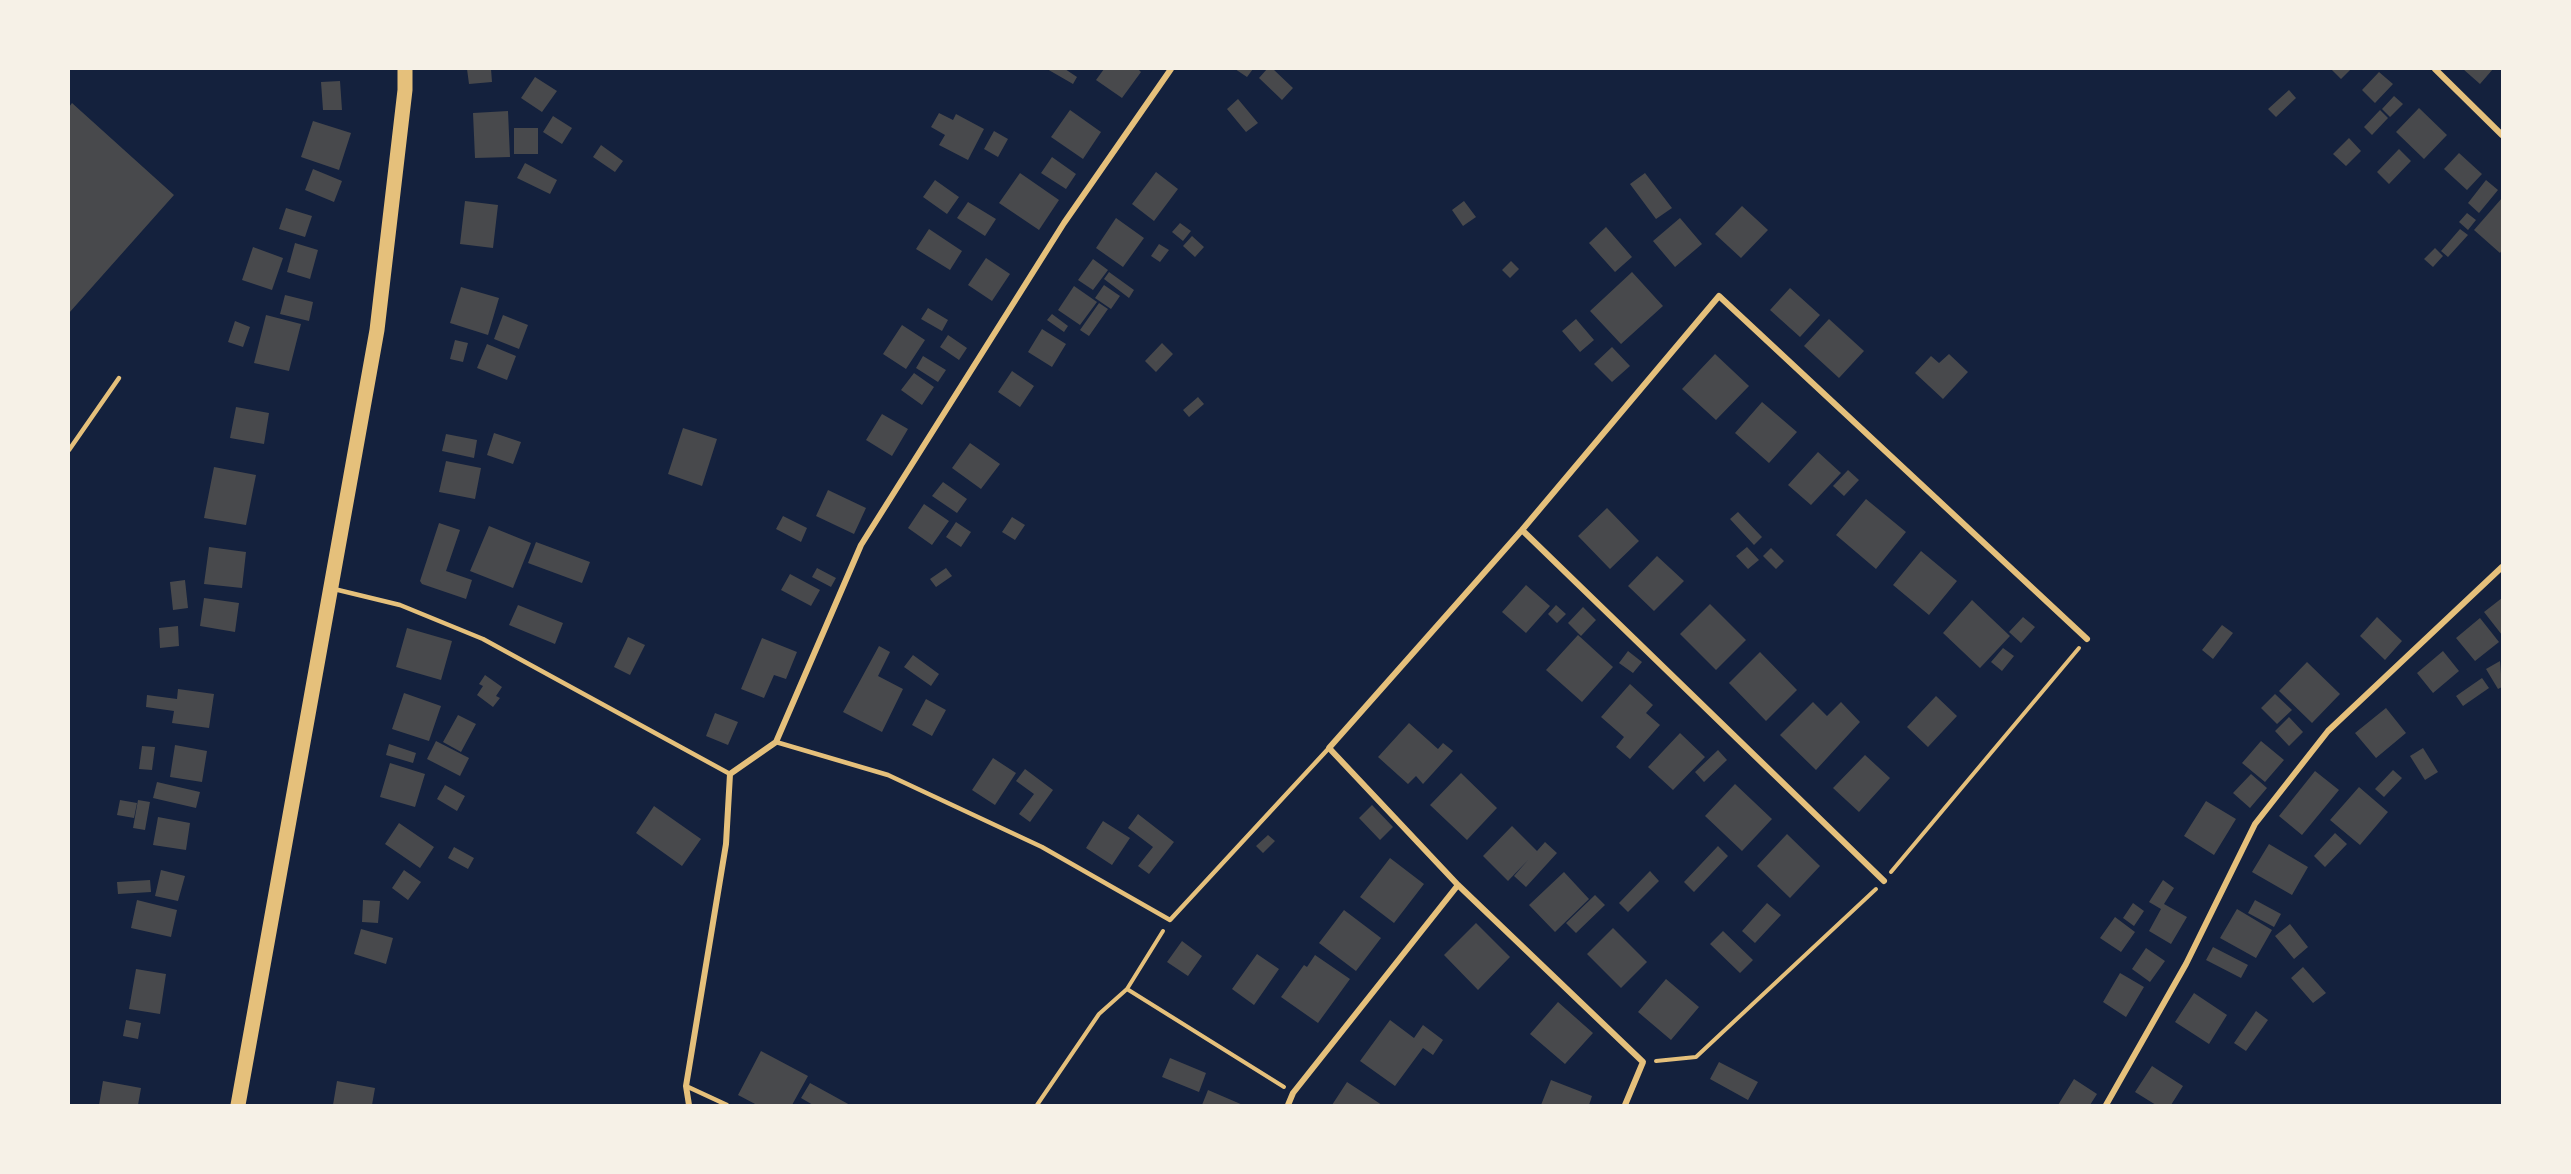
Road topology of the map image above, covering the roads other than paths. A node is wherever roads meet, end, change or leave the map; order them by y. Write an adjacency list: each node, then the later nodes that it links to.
1 (405, 69): 9 (main road)
2 (1171, 69): 11 (street)
3 (2435, 69): 4 (street)
4 (2502, 135)
5 (119, 378): 6 (lane)
6 (69, 450)
7 (1522, 530): 10 (street); 12 (street); 14 (street)
8 (2502, 567): 22 (street)
9 (331, 588): 13 (lane); 17 (main road)
10 (2087, 639)
11 (776, 742): 12 (lane); 13 (street)
12 (1329, 748): 15 (street)
13 (730, 774): 16 (street)
14 (1884, 880)
15 (1458, 885): 20 (street); 21 (street)
16 (686, 1086): 18 (street); 19 (lane)
17 (238, 1105)
18 (689, 1105)
19 (727, 1105)
20 (1288, 1105)
21 (1625, 1105)
22 (2106, 1105)

